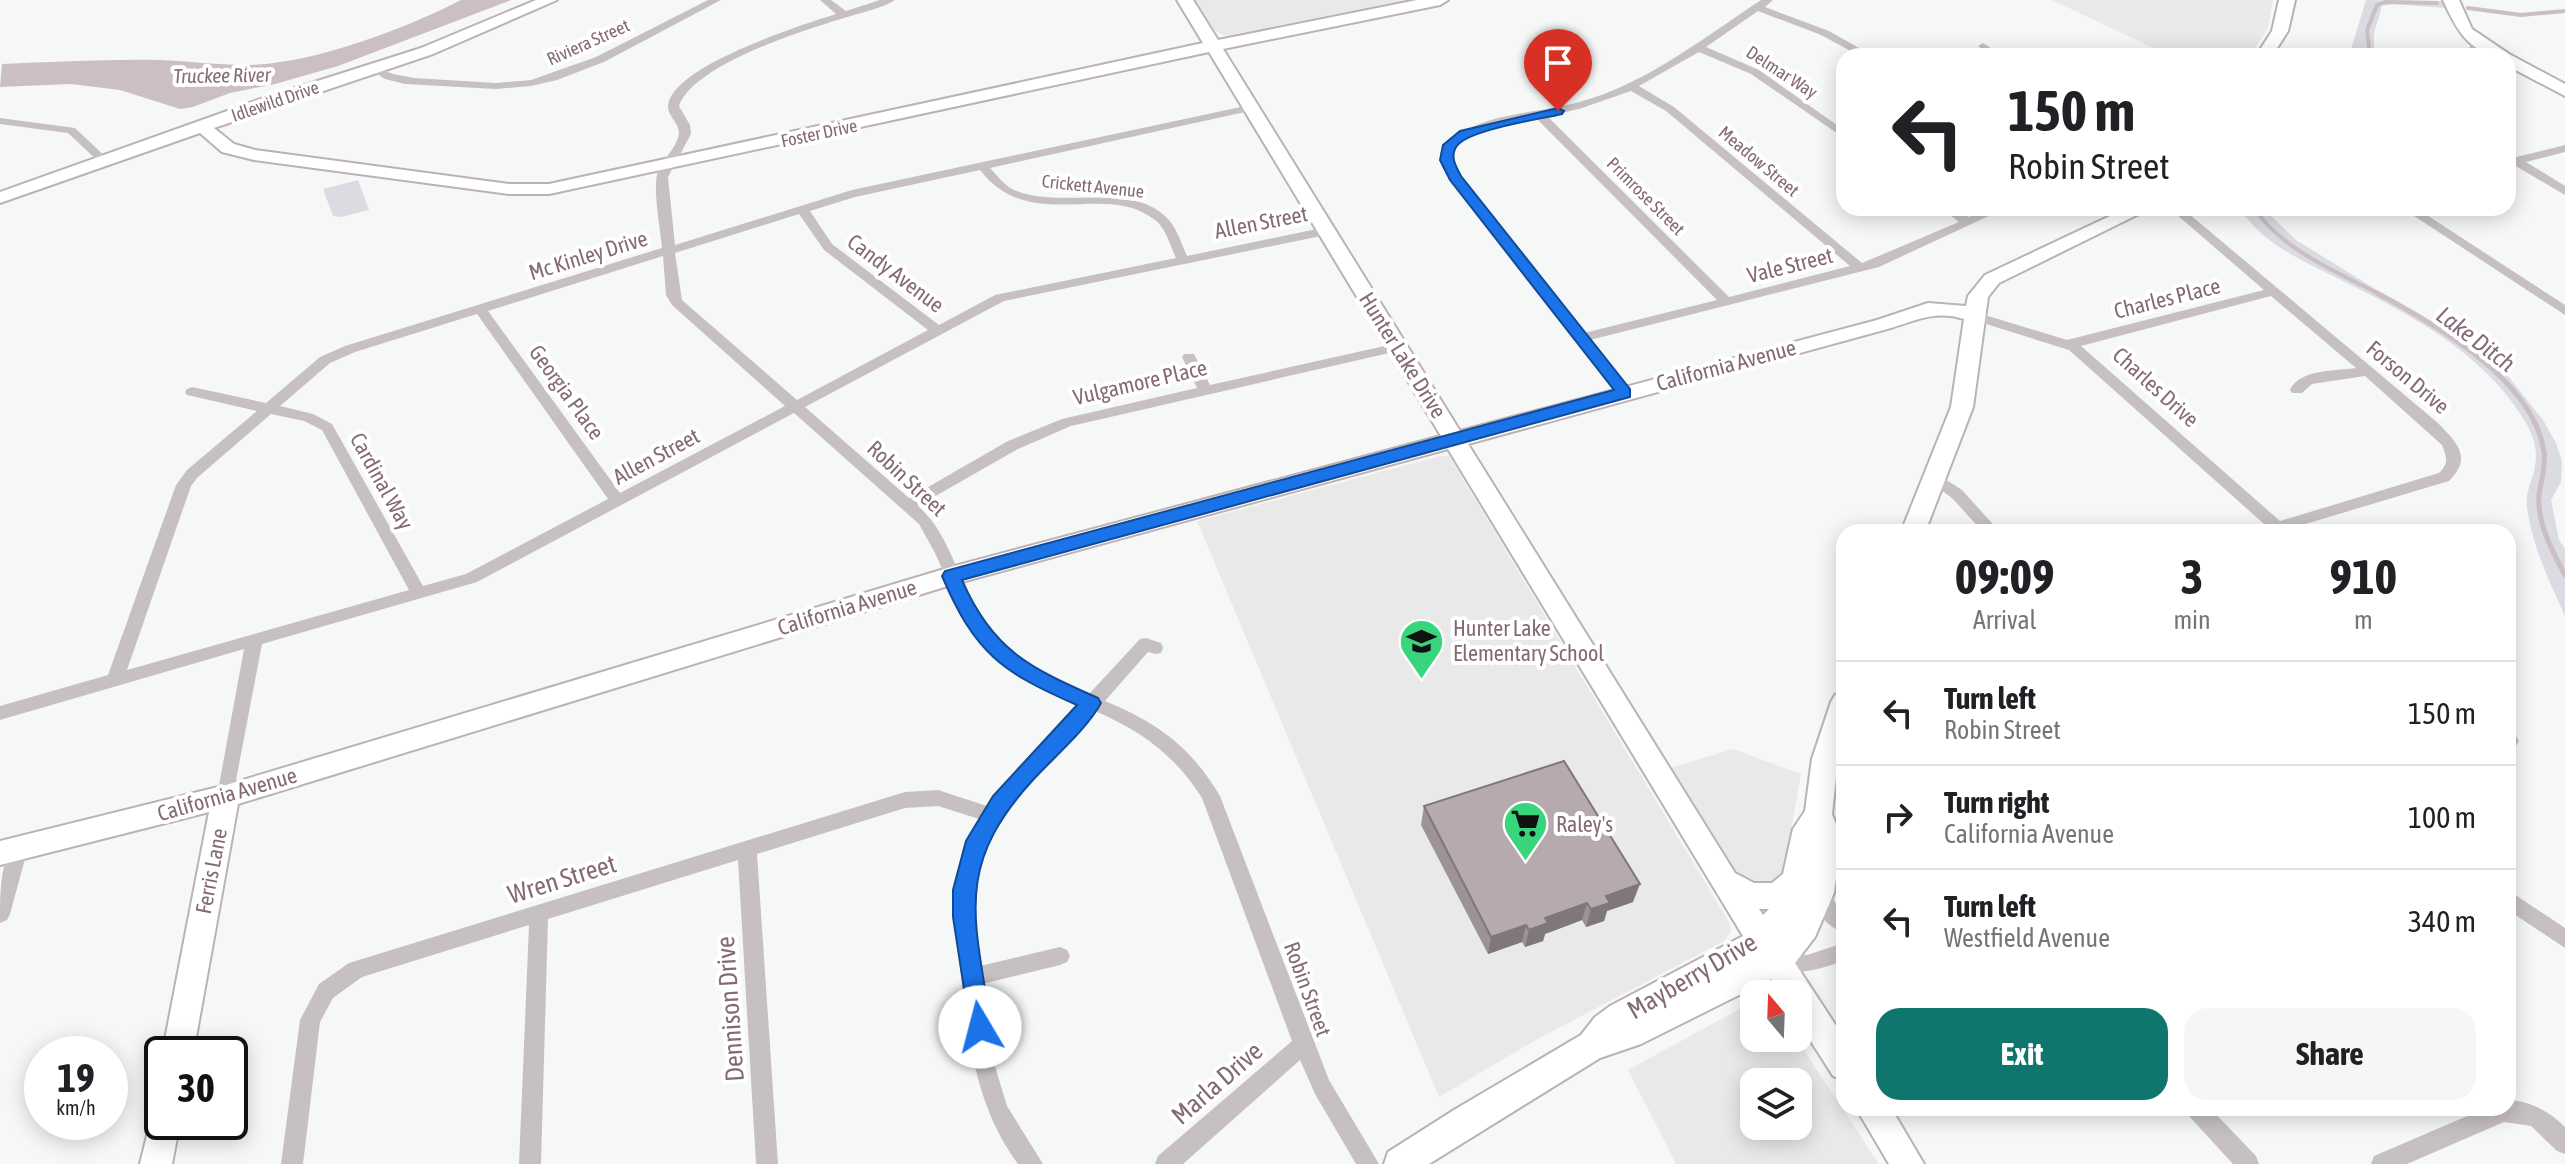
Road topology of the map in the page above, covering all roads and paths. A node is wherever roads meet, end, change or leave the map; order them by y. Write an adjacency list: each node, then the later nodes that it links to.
1 (549, 0): 19 (street, Idlewild Drive)
2 (716, 0): 19 (street, Riviera Street)
3 (825, 0): 10 (street)
4 (890, 0): 10 (street)
5 (1185, 0): 11 (street, Hunter Lake Drive)
6 (1440, 0): 11 (street, Foster Drive)
7 (2287, 0): 16 (street)
8 (2451, 0): 17 (street)
9 (1762, 4): 13 (street); 14 (street)
10 (845, 15): 31 (street)
11 (1214, 46): 22 (street, Hunter Lake Drive); 31 (street, Foster Drive)
12 (1983, 46): 15 (street)
13 (1697, 47): 20 (street); 26 (street, Delmar Way)
14 (1853, 48)
15 (1986, 48)
16 (2269, 48)
17 (2475, 48)
18 (2516, 63): 21 (street)
19 (374, 69): 25 (street, Idlewild Drive)
20 (1632, 87): 23 (street); 45 (street, Meadow Street)
21 (2565, 91)
22 (1250, 108): 32 (street, Mc Kinley Drive); 42 (street, Hunter Lake Drive)
23 (1540, 115): 47 (street, Primrose Street); 52 (street)
24 (0, 121): 28 (street)
25 (202, 126): 28 (street, Idlewild Drive); 31 (street, Foster Drive)
26 (1836, 129)
27 (2565, 148): 29 (street)
28 (104, 161): 34 (street, Idlewild Drive)
29 (2516, 161)
30 (2516, 164): 33 (street)
31 (666, 166): 43 (street, Robin Street)
32 (983, 166): 35 (street, Mc Kinley Drive); 44 (street, Crickett Avenue)
33 (2565, 191)
34 (0, 198)
35 (802, 209): 43 (street, Mc Kinley Drive); 51 (street, Candy Avenue)
36 (1959, 216): 41 (street)
37 (1982, 216): 41 (street, Vale Street)
38 (2120, 216): 50 (street)
39 (2185, 216): 46 (street, Forson Drive)
40 (2420, 216): 49 (street)
41 (1968, 222): 45 (street, Vale Street)
42 (1326, 231): 44 (street, Allen Street); 54 (street, Hunter Lake Drive)
43 (669, 250): 48 (street, Mc Kinley Drive); 61 (street, Robin Street)
44 (1183, 260): 51 (street, Allen Street)
45 (1860, 268): 47 (street, Vale Street)
46 (2275, 291): 53 (street, Charles Place); 56 (street, Forson Drive)
47 (1727, 302): 52 (street, Vale Street)
48 (480, 309): 62 (street, Mc Kinley Drive); 65 (street, Georgia Place)
49 (2565, 311)
50 (1975, 316): 53 (street, Charles Drive); 60 (street, California Avenue); 64 (street)
51 (938, 331): 61 (street, Allen Street)
52 (1582, 338): 60 (street)
53 (2070, 344): 69 (street, Charles Drive)
54 (1398, 347): 57 (street, Vulgamore Place); 63 (street, Hunter Lake Drive)
55 (1189, 357): 57 (street)
56 (2365, 371): 58 (street); 70 (street, Forson Drive)
57 (1205, 389): 66 (street, Vulgamore Place)
58 (2297, 390)
59 (192, 392): 62 (street, Cardinal Way)
60 (1624, 393): 63 (street, California Avenue)
61 (795, 407): 65 (street, Allen Street); 66 (street, Robin Street)
62 (267, 408): 72 (street, Cardinal Way); 75 (street, Mc Kinley Drive)
63 (1456, 441): 71 (street, California Avenue); 83 (street, Hunter Lake Drive)
64 (1934, 477): 67 (street); 68 (street)
65 (618, 501): 72 (street, Allen Street)
66 (908, 505): 71 (street, Robin Street)
67 (1916, 524)
68 (1985, 524)
69 (2274, 524)
70 (2300, 524)
71 (951, 576): 76 (street, Robin Street); 79 (street, California Avenue)
72 (420, 594): 73 (street, Allen Street)
73 (254, 641): 75 (street, Allen Street); 79 (street, Ferris Lane)
74 (1155, 648): 76 (street)
75 (115, 680): 77 (street, Allen Street)
76 (1091, 703): 80 (street); 97 (street, Robin Street)
77 (0, 713)
78 (1836, 726): 84 (street, Mayberry Drive)
79 (226, 796): 82 (street, California Avenue); 96 (street, Ferris Lane)
80 (990, 815): 81 (street, Wren Street); 93 (street)
81 (747, 850): 86 (street, Wren Street); 108 (street, Dennison Drive)
82 (10, 851): 87 (street)
83 (1725, 882): 84 (street); 90 (street, Hunter Lake Drive)
84 (1808, 888): 88 (street); 90 (street, Mayberry Drive)
85 (2516, 905): 89 (street)
86 (539, 913): 106 (street, Wren Street); 107 (street)
87 (0, 914)
88 (1836, 920)
89 (2565, 939)
90 (1769, 949): 91 (street); 94 (street, Hunter Lake Drive); 112 (street, Mayberry Drive)
91 (1836, 955)
92 (1060, 956): 93 (street)
93 (973, 977): 109 (street)
94 (1789, 980)
95 (1812, 1016): 98 (street, Hunter Lake Drive)
96 (180, 1036)
97 (1304, 1044): 110 (street, Marla Drive); 111 (street, Robin Street)
98 (1836, 1053)
99 (2516, 1112): 104 (street)
100 (1877, 1116): 113 (street)
101 (2203, 1116): 114 (street)
102 (2489, 1116): 115 (street)
103 (161, 1140): 105 (street)
104 (2565, 1143)
105 (156, 1164)
106 (292, 1164)
107 (530, 1164)
108 (767, 1164)
109 (1032, 1164)
110 (1166, 1164)
111 (1368, 1164)
112 (1400, 1164)
113 (1908, 1164)
114 (2248, 1164)
115 (2382, 1164)

